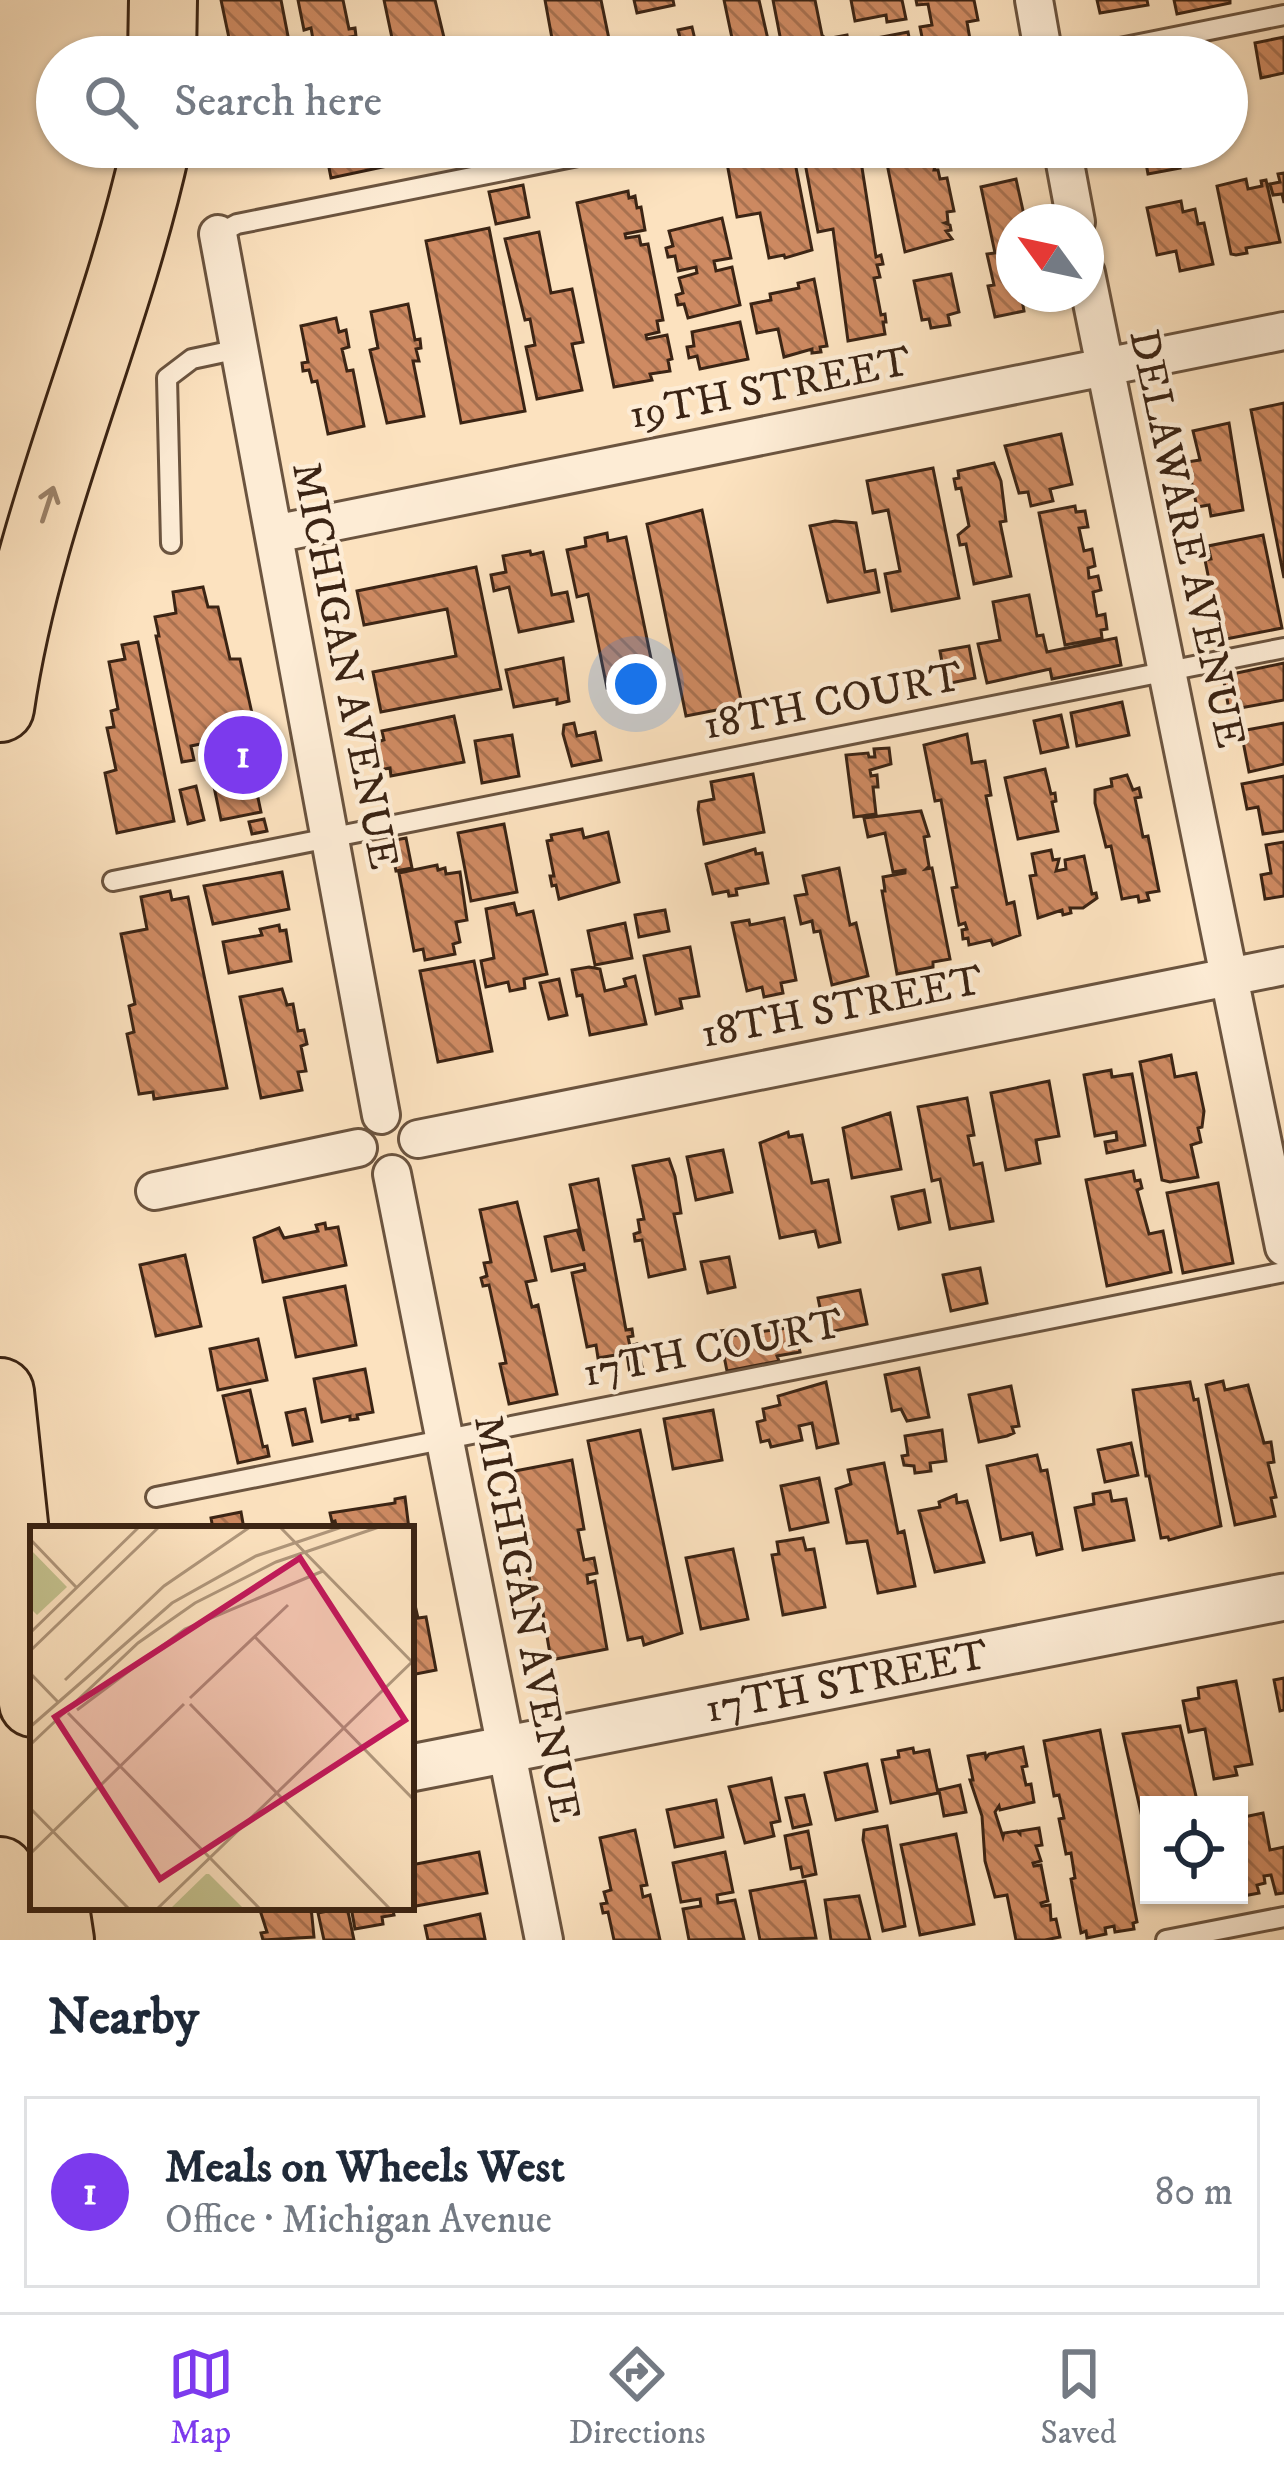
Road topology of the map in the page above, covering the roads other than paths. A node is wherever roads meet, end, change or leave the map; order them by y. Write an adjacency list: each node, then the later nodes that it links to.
1 (163, 0): 4 (highway)
2 (1034, 0): 5 (street)
3 (1284, 15): 6 (lane)
4 (162, 36)
5 (1040, 36)
6 (1180, 36)
7 (151, 168): 20 (highway, one-way to 7)
8 (518, 168): 11 (lane)
9 (1066, 168): 10 (street)
10 (1073, 204)
11 (218, 234): 14 (street, MICHIGAN AVENUE)
12 (1093, 312): 15 (street, DELAWARE AVENUE)
13 (1284, 332): 15 (street, 19TH STREET)
14 (239, 349): 16 (street, MICHIGAN AVENUE); 17 (lane)
15 (1104, 368): 16 (street, 19TH STREET); 19 (street, DELAWARE AVENUE)
16 (274, 535): 21 (street, MICHIGAN AVENUE)
17 (171, 543)
18 (1284, 648): 19 (lane, 18TH COURT)
19 (1168, 671): 21 (lane, 18TH COURT); 24 (street, DELAWARE AVENUE)
20 (0, 708)
21 (331, 839): 22 (lane, 18TH COURT); 25 (street, MICHIGAN AVENUE)
22 (113, 881)
23 (1284, 966): 24 (street, 18TH STREET)
24 (1227, 977): 26 (street, 18TH STREET); 30 (street, DELAWARE AVENUE)
25 (382, 1115): 26 (street); 27 (street)
26 (418, 1139): 28 (street)
27 (358, 1148): 28 (street); 29 (street)
28 (392, 1174): 33 (street, MICHIGAN AVENUE)
29 (155, 1191)
30 (1284, 1247)
31 (1284, 1272): 33 (lane, 17TH COURT)
32 (0, 1392): 36 (highway)
33 (444, 1439): 34 (lane, 17TH COURT); 37 (street, MICHIGAN AVENUE)
34 (156, 1497)
35 (1284, 1597): 37 (street, 17TH STREET)
36 (30, 1675)
37 (506, 1748): 38 (street, 17TH STREET); 46 (street, MICHIGAN AVENUE)
38 (414, 1767)
39 (30, 1850): 40 (street)
40 (0, 1855)
41 (0, 1871): 44 (highway)
42 (55, 1910): 45 (highway)
43 (1284, 1917): 47 (lane)
44 (14, 1940)
45 (60, 1940)
46 (544, 1940)
47 (1166, 1940)

